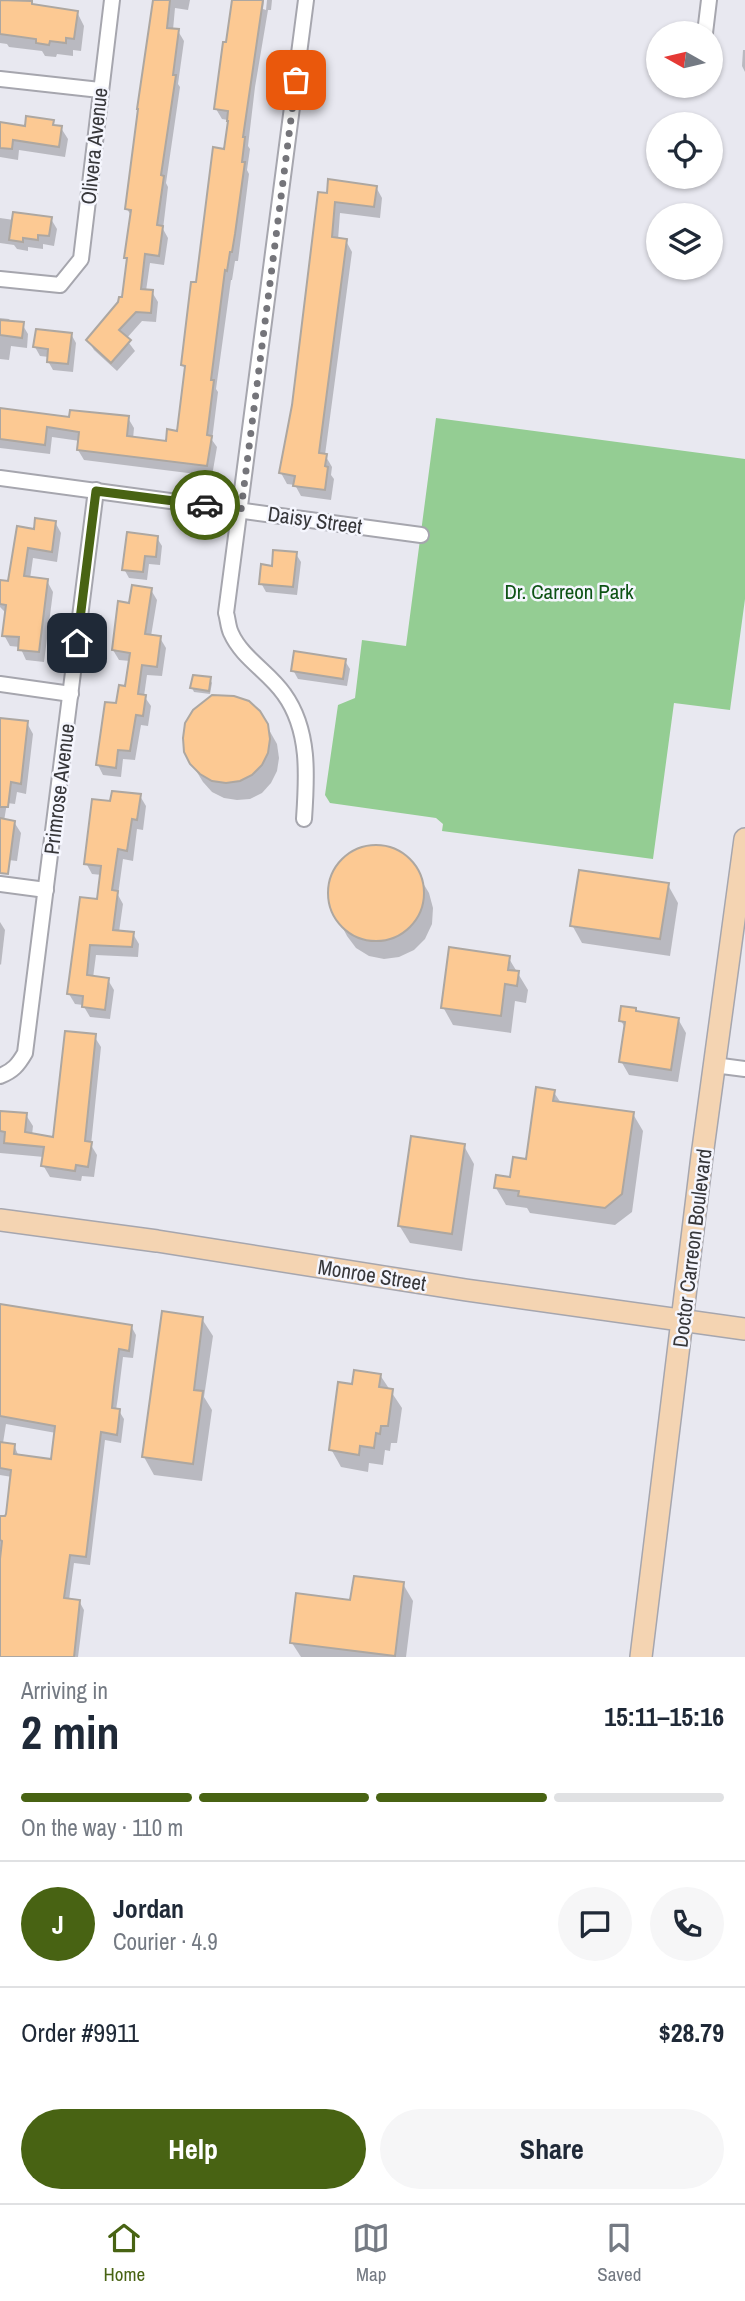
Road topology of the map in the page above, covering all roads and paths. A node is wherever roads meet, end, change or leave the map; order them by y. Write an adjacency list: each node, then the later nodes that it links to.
1 (111, 0): 6 (street, Olivera Avenue)
2 (306, 0): 10 (street)
3 (709, 0): 4 (street)
4 (706, 21)
5 (0, 79): 6 (street)
6 (100, 90): 7 (street, Olivera Avenue)
7 (0, 279)
8 (0, 478): 9 (street, Daisy Street)
9 (96, 491): 10 (street, Daisy Street); 13 (street, Primrose Avenue)
10 (241, 510): 11 (street, Daisy Street); 14 (street)
11 (421, 535)
12 (0, 684): 13 (street)
13 (71, 694): 18 (street, Primrose Avenue)
14 (304, 818)
15 (745, 839): 16 (main road, Doctor Carreon Boulevard)
16 (745, 845): 19 (main road, Doctor Carreon Boulevard)
17 (0, 884): 18 (street)
18 (46, 890): 21 (street, Primrose Avenue)
19 (714, 1065): 20 (street); 23 (main road, Doctor Carreon Boulevard)
20 (745, 1069)
21 (0, 1076)
22 (0, 1220): 23 (main road, Monroe Street)
23 (684, 1320): 24 (main road, Monroe Street); 25 (main road, Doctor Carreon Boulevard)
24 (745, 1329)
25 (641, 1657)

